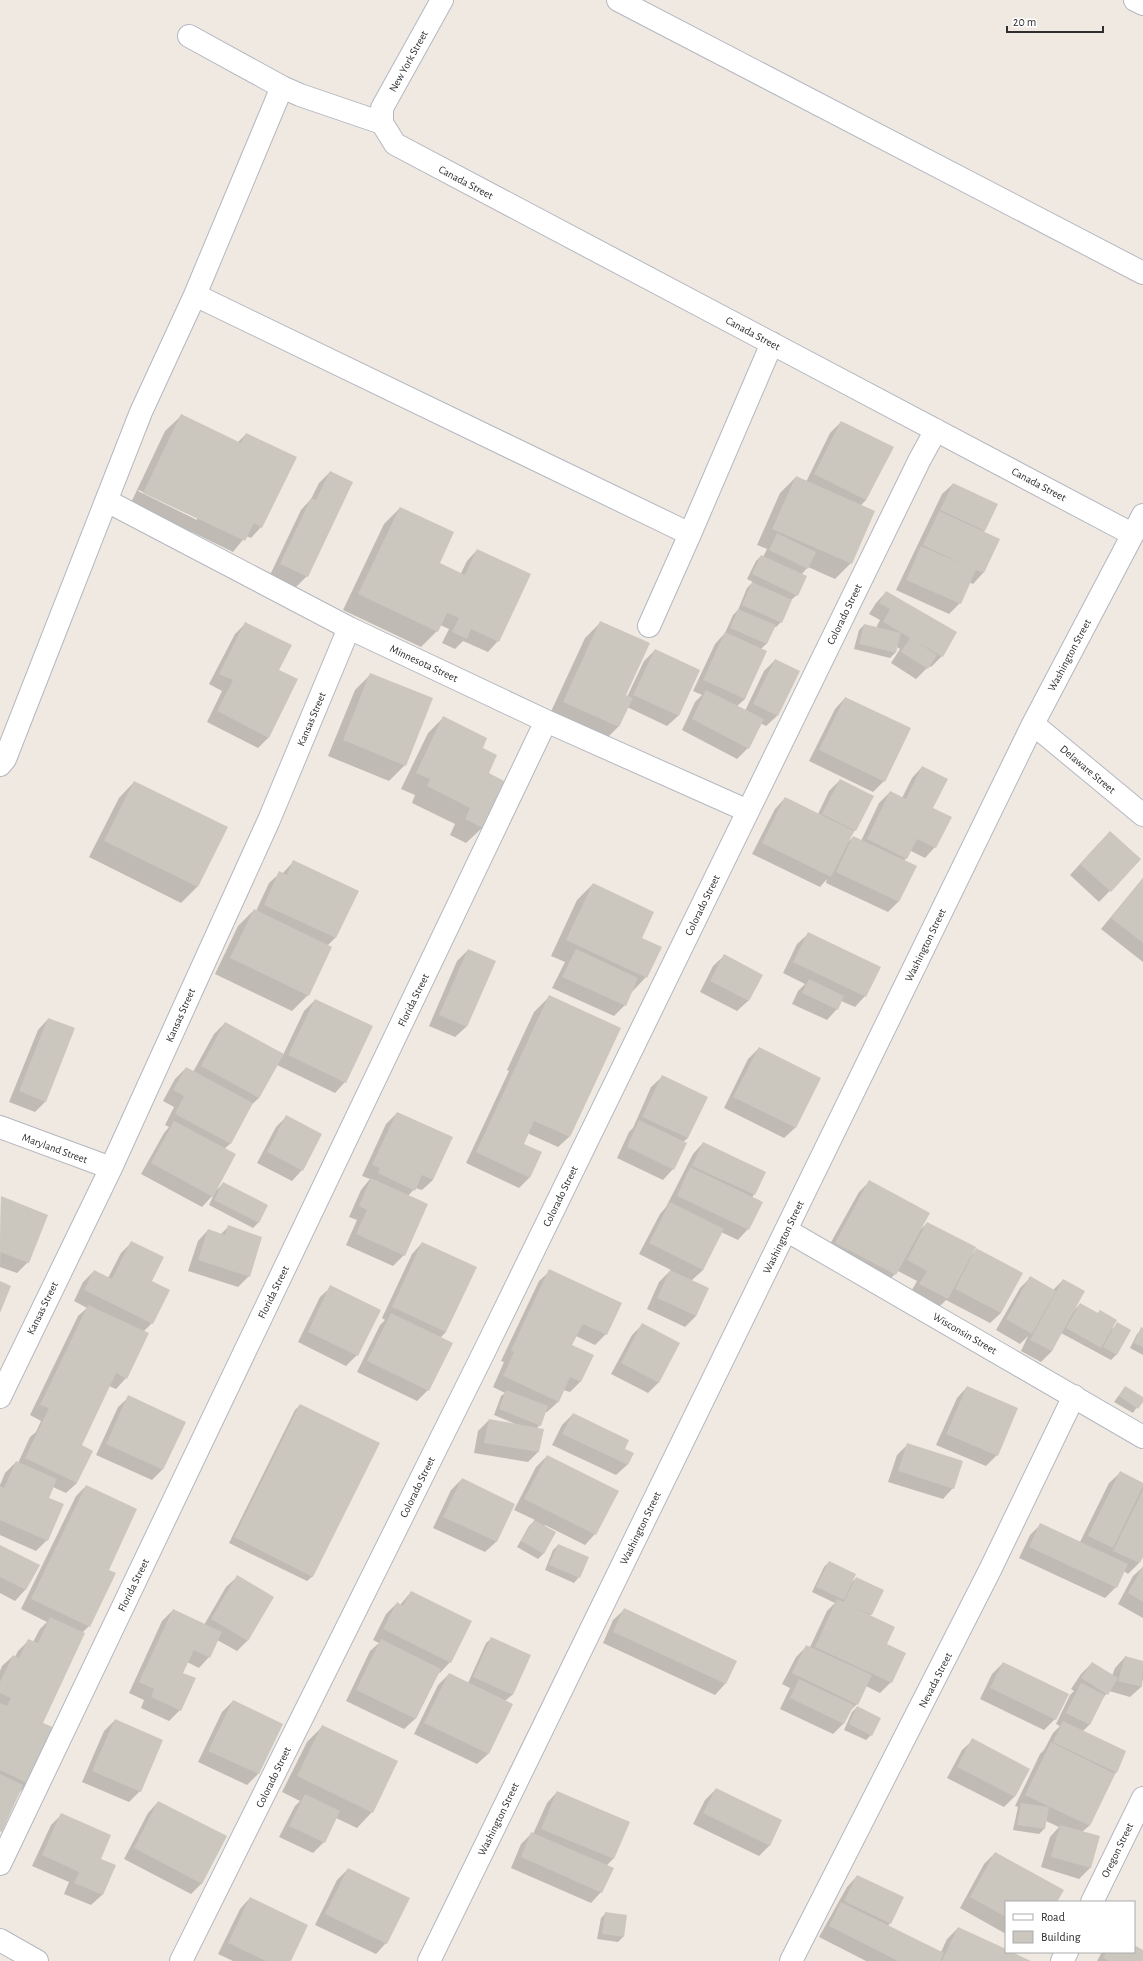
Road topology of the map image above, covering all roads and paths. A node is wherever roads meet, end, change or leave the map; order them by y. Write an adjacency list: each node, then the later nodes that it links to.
1 (442, 0): 7 (street, New York Street)
2 (618, 0): 8 (street)
3 (1135, 0): 4 (street)
4 (1143, 4)
5 (189, 36): 6 (street)
6 (282, 87): 7 (street); 9 (street)
7 (382, 123): 10 (street, Canada Street)
8 (1143, 273)
9 (195, 294): 12 (street); 14 (street)
10 (772, 343): 11 (street, Canada Street); 14 (street)
11 (936, 430): 13 (street, Canada Street); 20 (street, Colorado Street)
12 (107, 501): 16 (street, Minnesota Street); 19 (street)
13 (1138, 524): 18 (street, Washington Street)
14 (690, 534): 15 (street)
15 (649, 626)
16 (348, 628): 17 (street, Minnesota Street); 23 (street, Kansas Street)
17 (546, 721): 20 (street, Minnesota Street); 29 (street, Florida Street)
18 (1033, 724): 21 (street, Delaware Street); 24 (street, Washington Street)
19 (0, 765)
20 (748, 811): 33 (street, Colorado Street)
21 (1143, 815)
22 (0, 1127): 23 (street, Maryland Street)
23 (111, 1168): 25 (street, Kansas Street)
24 (786, 1230): 26 (street, Wisconsin Street); 34 (street, Washington Street)
25 (2, 1386)
26 (1074, 1396): 27 (street, Wisconsin Street); 35 (street, Nevada Street)
27 (1143, 1437)
28 (1143, 1798): 30 (street, Oregon Street)
29 (0, 1864)
30 (1092, 1901)
31 (0, 1940): 32 (street)
32 (36, 1961)
33 (182, 1961)
34 (429, 1961)
35 (791, 1961)

